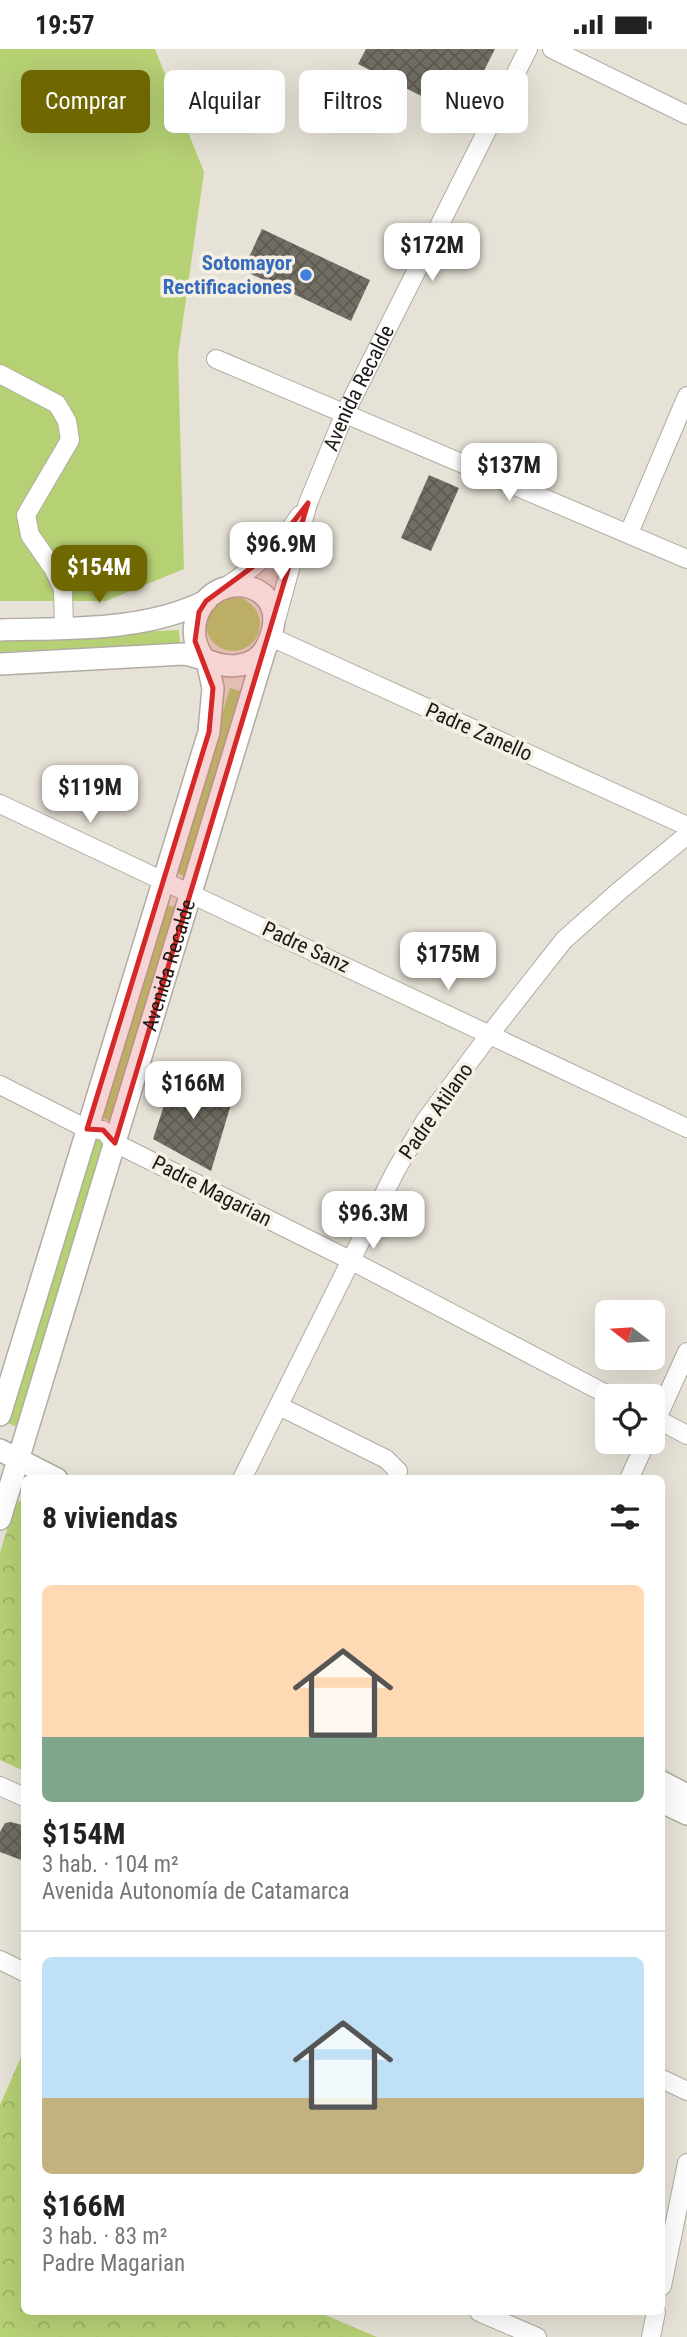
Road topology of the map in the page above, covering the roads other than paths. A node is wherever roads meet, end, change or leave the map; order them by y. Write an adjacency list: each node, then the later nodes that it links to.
1 (528, 49): 7 (street, Avenida Recalde)
2 (552, 49): 3 (street)
3 (687, 114)
4 (216, 359): 7 (street)
5 (0, 375): 13 (street)
6 (687, 396): 9 (street)
7 (345, 413): 8 (street, Avenida Recalde); 9 (street)
8 (308, 503): 11 (street, Avenida Recalde); 15 (street, Avenida Recalde)
9 (629, 533): 10 (street)
10 (687, 559)
11 (227, 586): 12 (main road); 15 (main road)
12 (206, 601): 13 (main road); 16 (main road)
13 (64, 628): 14 (main road)
14 (0, 630)
15 (270, 637): 16 (main road); 19 (street, Padre Zanello); 22 (main road, Avenida Recalde)
16 (205, 659): 17 (main road); 21 (main road, Avenida Recalde)
17 (0, 664)
18 (0, 804): 21 (street, Padre Sanz)
19 (687, 826)
20 (687, 835): 23 (street, Padre Atilano)
21 (163, 880): 22 (street, Padre Sanz); 26 (main road, Avenida Recalde)
22 (191, 893): 23 (street, Padre Sanz); 27 (main road, Avenida Recalde)
23 (490, 1034): 25 (street, Padre Sanz); 28 (street, Padre Atilano)
24 (0, 1085): 26 (street, Padre Magarian)
25 (687, 1128)
26 (87, 1129): 27 (street, Padre Magarian); 33 (main road, Avenida Recalde)
27 (115, 1143): 28 (street, Padre Magarian); 37 (main road, Avenida Recalde)
28 (350, 1261): 30 (street, Padre Magarian); 32 (street, Padre Atilano)
29 (687, 1352): 31 (street)
30 (595, 1388)
31 (665, 1398)
32 (279, 1406): 39 (street, Padre Atilano); 40 (street)
33 (0, 1415)
34 (665, 1426): 35 (street)
35 (687, 1435)
36 (640, 1454): 41 (street)
37 (11, 1468): 38 (main road); 42 (main road, Avenida Recalde)
38 (40, 1475)
39 (244, 1475)
40 (397, 1475)
41 (631, 1475)
42 (0, 1519)
43 (665, 1784): 45 (main road)
44 (0, 1786): 46 (street)
45 (687, 1795)
46 (21, 1796)
47 (665, 1803): 48 (main road)
48 (687, 1814)
49 (0, 1960): 50 (street)
50 (21, 1970)
51 (665, 2080): 52 (street)
52 (687, 2091)
53 (687, 2163): 54 (street)
54 (665, 2271)
55 (486, 2315): 57 (street)
56 (655, 2315): 58 (street)
57 (537, 2337)
58 (651, 2337)

